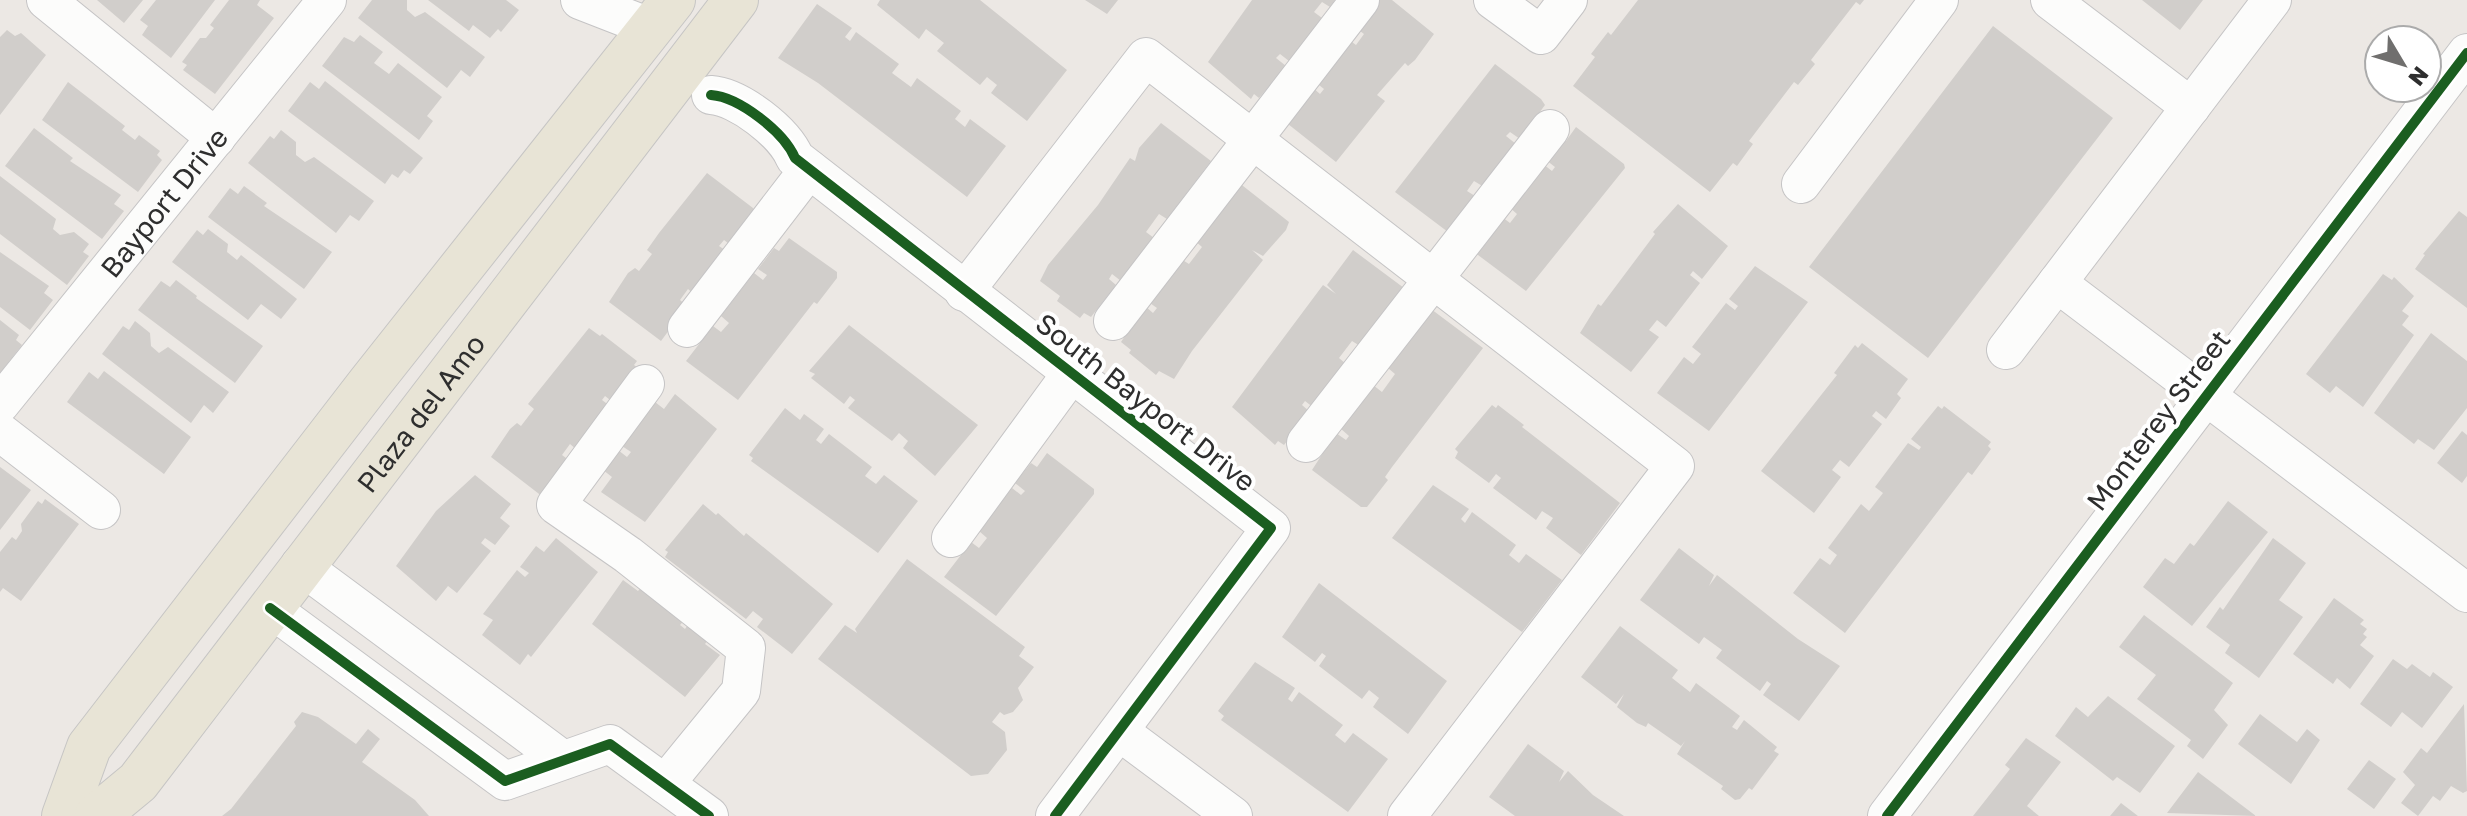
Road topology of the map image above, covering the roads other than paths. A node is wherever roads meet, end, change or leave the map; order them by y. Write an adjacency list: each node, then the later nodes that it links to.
1 (46, 0): 16 (street)
2 (327, 0): 16 (street, Bayport Drive)
3 (580, 0): 11 (street)
4 (736, 0): 13 (main road, Plaza del Amo)
5 (1360, 0): 17 (street)
6 (1493, 0): 7 (street)
7 (1568, 0)
8 (1939, 0): 19 (street)
9 (2050, 0): 14 (street)
10 (2272, 0): 14 (street)
11 (650, 18): 13 (main road); 35 (main road, Plaza del Amo)
12 (2467, 53): 28 (street, Monterey Street)
13 (696, 84): 18 (street, South Bayport Drive); 34 (main road, Plaza del Amo)
14 (2191, 107): 21 (street)
15 (1550, 129): 20 (street)
16 (216, 138): 29 (street, Bayport Drive)
17 (1251, 139): 20 (street); 22 (street); 23 (street)
18 (802, 164): 22 (street, South Bayport Drive); 24 (street)
19 (1801, 184)
20 (1434, 280): 31 (street); 46 (street)
21 (2057, 283): 25 (street); 28 (street)
22 (964, 292): 26 (street, South Bayport Drive)
23 (1113, 321)
24 (687, 328)
25 (2006, 350)
26 (1071, 374): 33 (street); 38 (street, South Bayport Drive)
27 (645, 384): 40 (street)
28 (2207, 395): 36 (street); 47 (street, Monterey Street)
29 (0, 404)
30 (0, 432): 32 (street)
31 (1306, 443)
32 (101, 510)
33 (951, 538)
34 (300, 565): 37 (main road, Plaza del Amo); 39 (street)
35 (223, 574): 37 (main road); 41 (main road, Plaza del Amo)
36 (2467, 593)
37 (270, 608): 39 (street); 42 (main road, Plaza del Amo)
38 (1120, 732): 44 (street, South Bayport Drive); 45 (street)
39 (563, 760): 40 (street)
40 (665, 784): 43 (street)
41 (64, 816)
42 (97, 816)
43 (709, 816)
44 (1055, 816)
45 (1233, 816)
46 (1407, 816)
47 (1887, 816)

